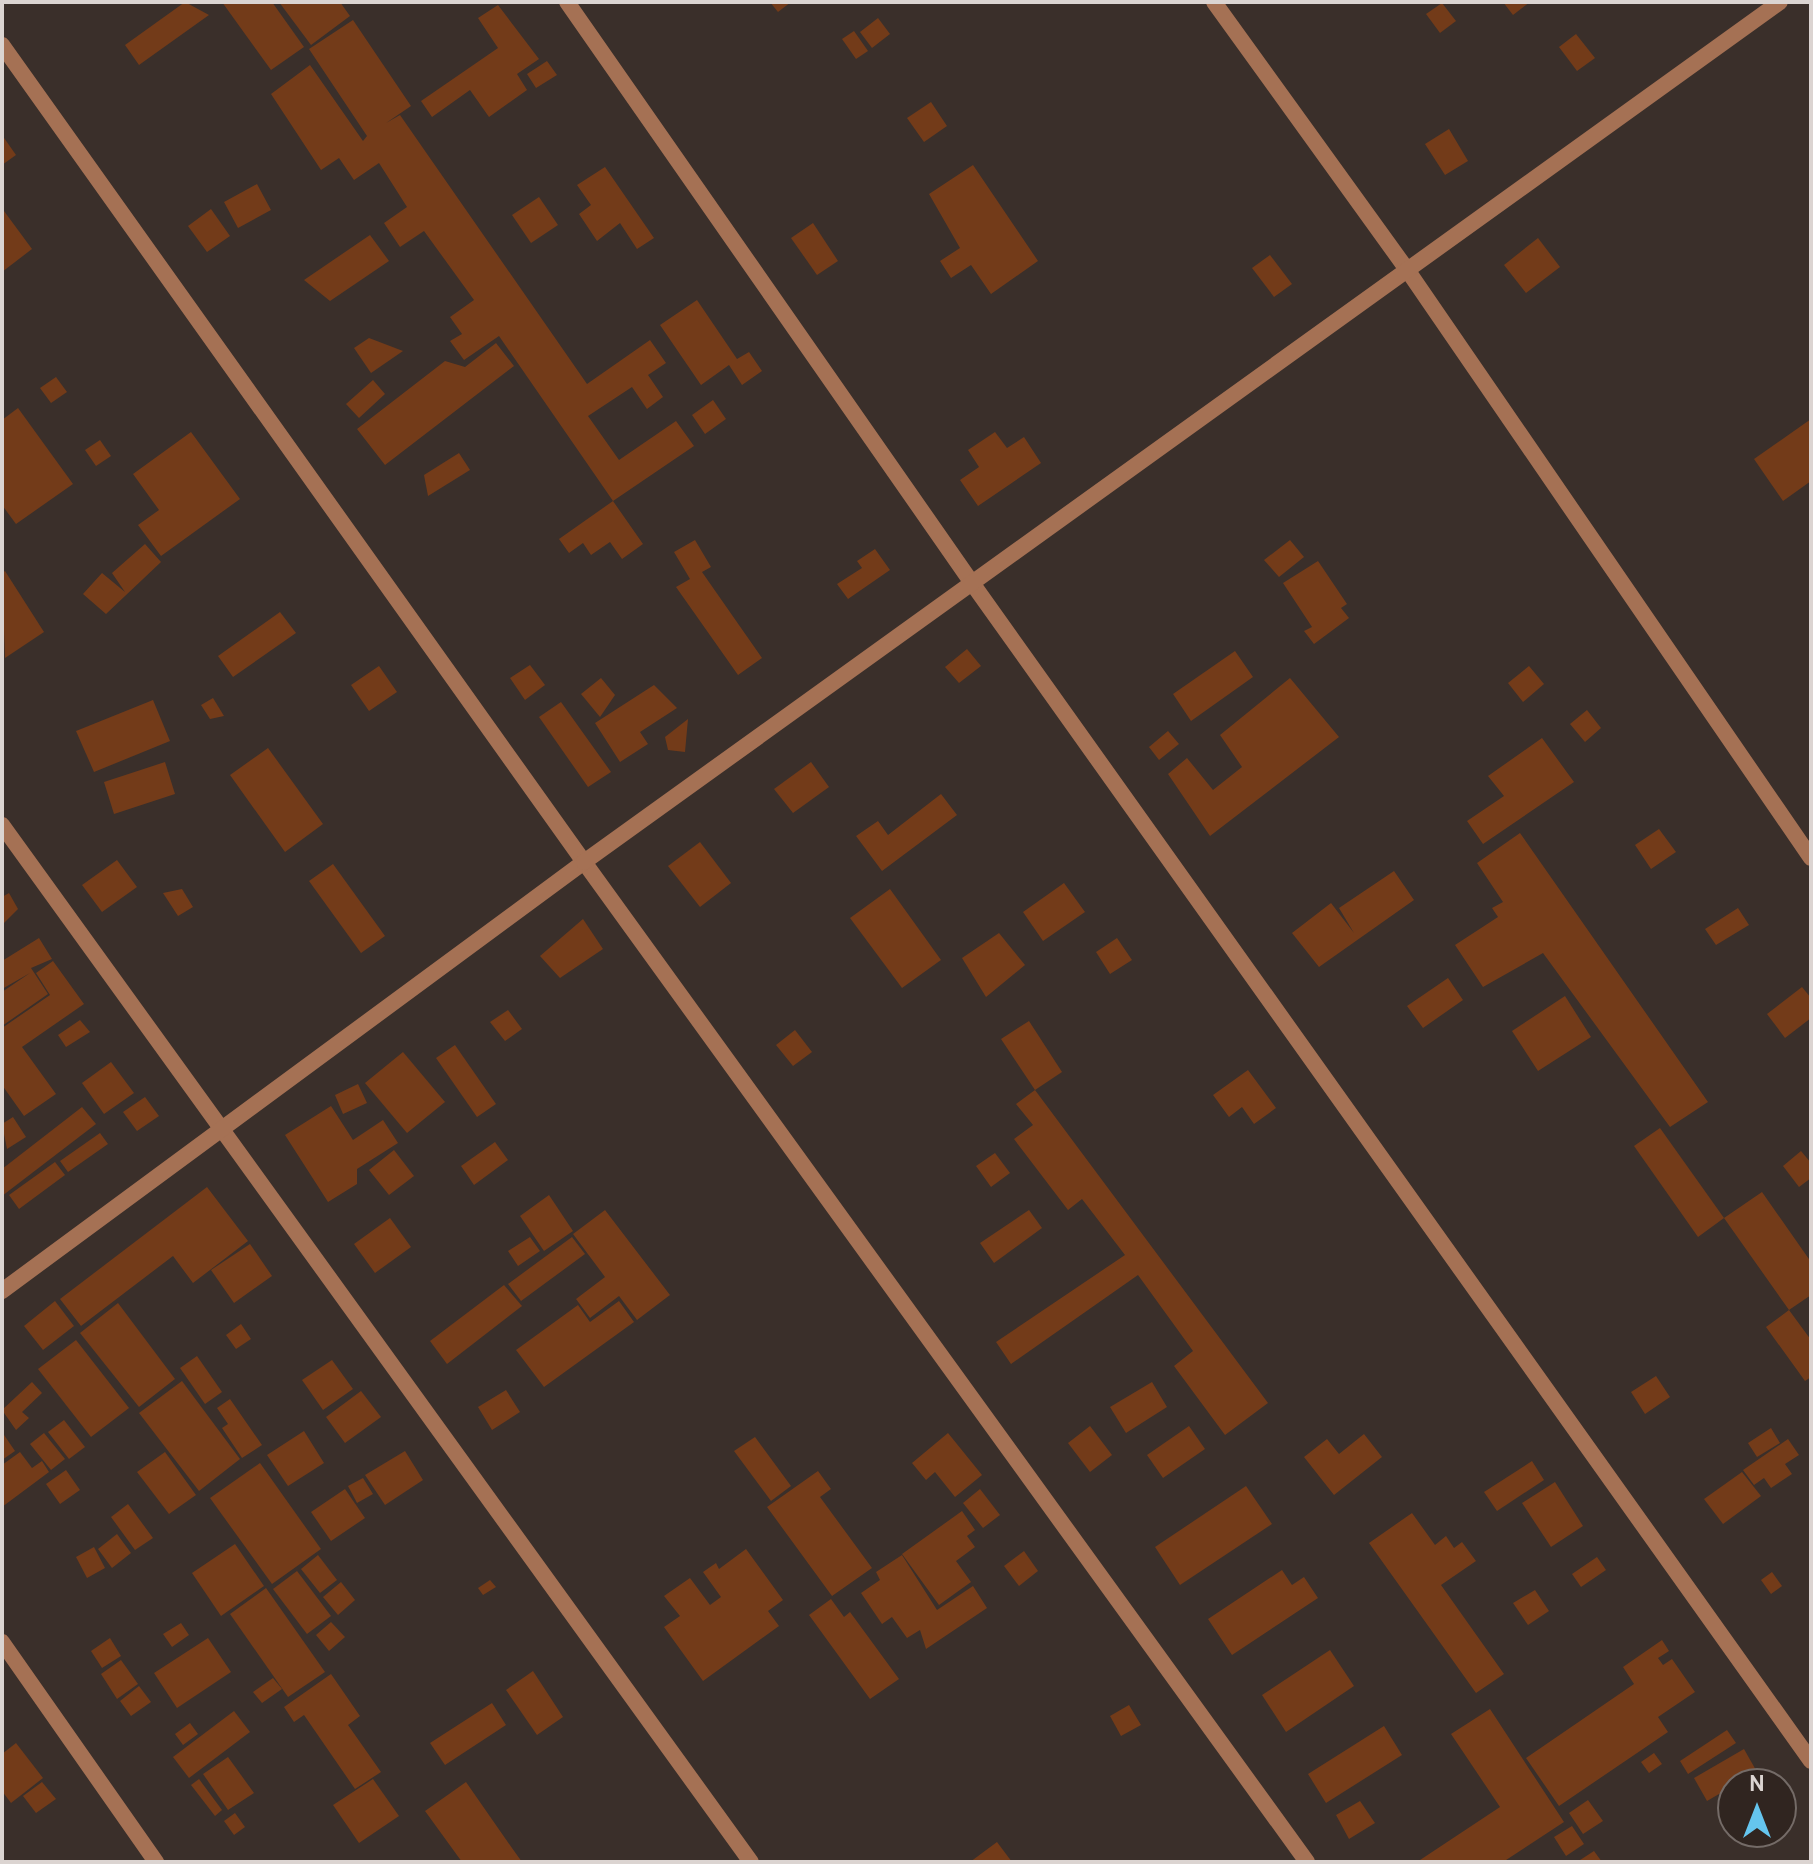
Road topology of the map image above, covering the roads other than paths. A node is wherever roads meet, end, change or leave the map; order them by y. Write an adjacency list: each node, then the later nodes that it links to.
1 (567, 2): 6 (street)
2 (1214, 2): 5 (street)
3 (1780, 2): 5 (street)
4 (2, 45): 9 (street)
5 (1408, 271): 6 (street); 8 (street)
6 (972, 583): 9 (street); 13 (street)
7 (2, 825): 10 (street)
8 (1811, 858)
9 (584, 862): 10 (street); 16 (street)
10 (222, 1131): 11 (street); 15 (street)
11 (2, 1291)
12 (2, 1642): 14 (street)
13 (1811, 1761)
14 (156, 1862)
15 (751, 1862)
16 (1307, 1862)

